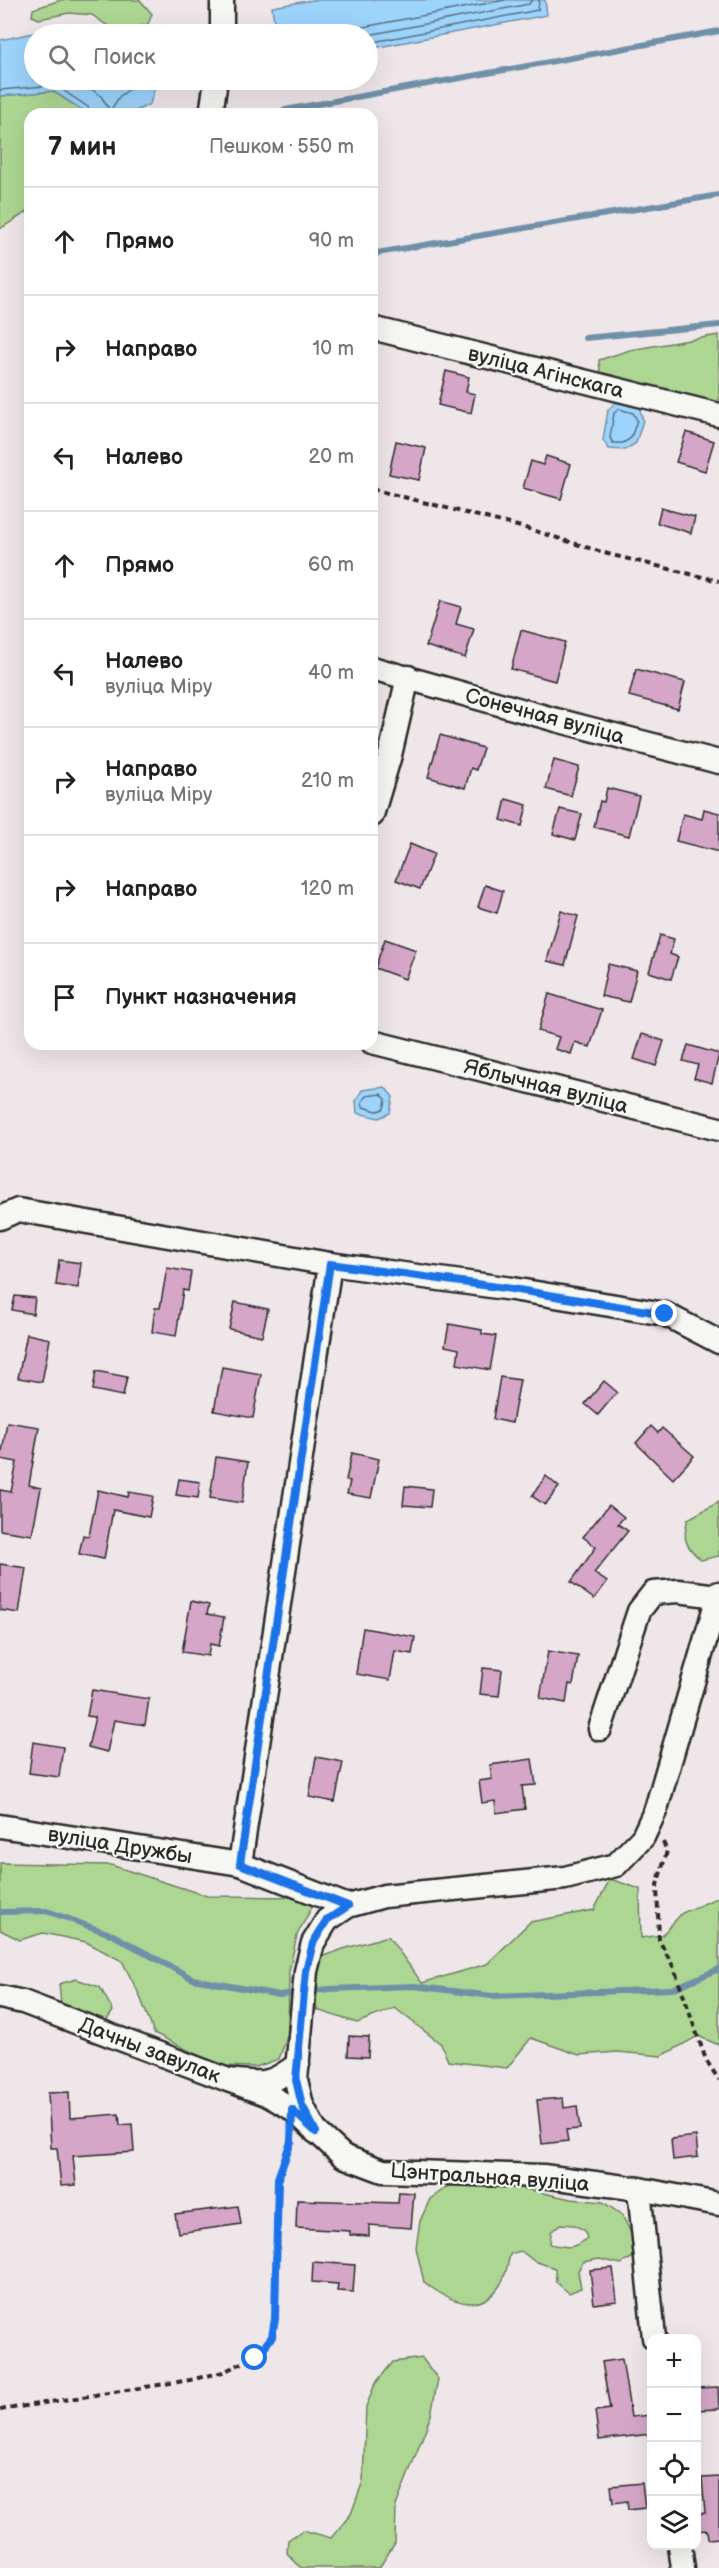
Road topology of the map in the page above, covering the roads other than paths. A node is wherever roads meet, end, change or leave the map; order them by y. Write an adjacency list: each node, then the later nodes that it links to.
1 (222, 0): 2 (street)
2 (222, 24)
3 (215, 90): 4 (street)
4 (212, 108)
5 (378, 330): 6 (street, вуліца Агінскага)
6 (719, 415)
7 (378, 670): 8 (street, Сонечная вуліца)
8 (408, 677): 9 (street, Сонечная вуліца); 10 (street)
9 (719, 762)
10 (378, 795)
11 (378, 1044): 12 (street, Яблычная вуліца)
12 (719, 1129)
13 (0, 1218): 14 (street)
14 (330, 1264): 15 (street); 19 (street)
15 (719, 1342)
16 (718, 1594): 17 (street); 20 (street)
17 (600, 1729)
18 (0, 1826): 19 (street, вуліца Дружбы)
19 (240, 1864): 20 (street, вуліца Дружбы)
20 (348, 1906): 22 (street, Цэнтральная вуліца)
21 (0, 1997): 23 (street, Дачны завулак)
22 (298, 2064): 23 (street, Дачны завулак); 24 (street, Цэнтральная вуліца)
23 (228, 2080): 24 (street, Цэнтральная вуліца)
24 (316, 2132): 25 (street, Цэнтральная вуліца)
25 (639, 2189): 26 (street, Цэнтральная вуліца); 27 (street)
26 (719, 2204)
27 (654, 2334)
28 (681, 2550): 29 (street)
29 (683, 2568)

